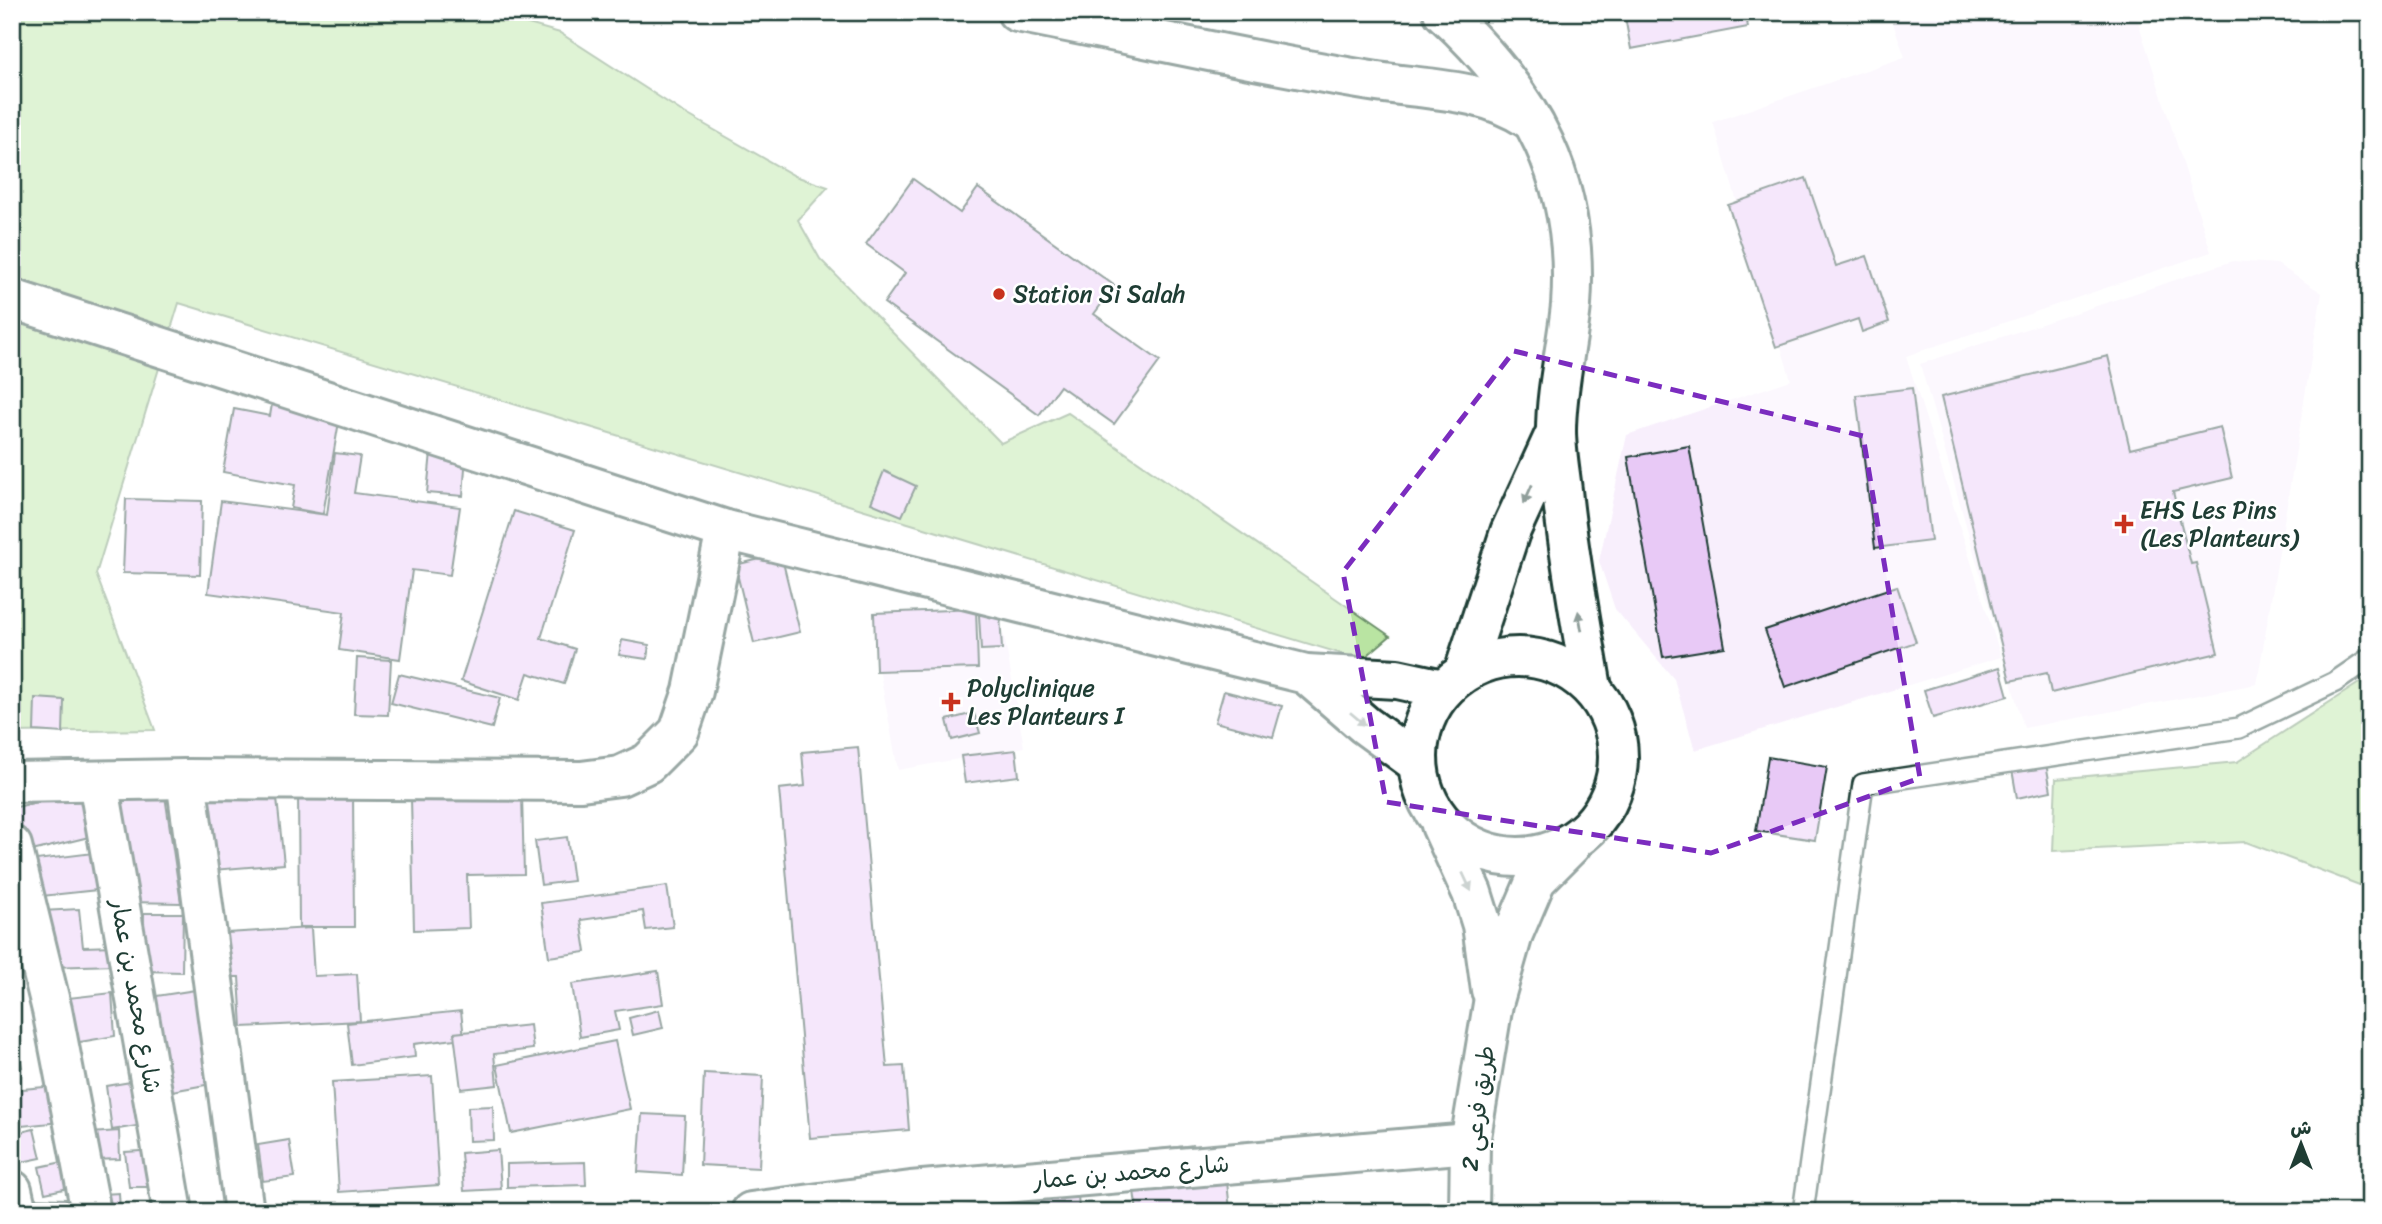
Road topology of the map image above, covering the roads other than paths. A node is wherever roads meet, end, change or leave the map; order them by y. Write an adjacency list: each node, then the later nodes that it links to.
1 (1017, 12): 3 (street)
2 (1443, 12): 3 (street)
3 (1537, 124): 5 (street)
4 (12, 299): 6 (street)
5 (1556, 432): 9 (street, one-way to 9); 10 (street, one-way to 5)
6 (726, 530): 8 (street); 12 (street)
7 (2370, 658): 28 (lane)
8 (1306, 674): 9 (street); 11 (street, one-way to 11)
9 (1453, 681): 10 (street); 11 (street)
10 (1592, 688): 16 (street)
11 (1417, 763): 15 (street)
12 (186, 779): 13 (street); 25 (street)
13 (98, 781): 14 (street); 24 (street, شارع محمد بن عمار)
14 (12, 782)
15 (1439, 820): 16 (street); 18 (street, طريق فرعي 2, one-way to 18)
16 (1578, 839): 18 (street, طريق فرعي 2)
17 (12, 846): 23 (street)
18 (1493, 1004): 19 (street, طريق فرعي 2)
19 (1470, 1143): 21 (street, شارع محمد بن عمار); 27 (street, طريق فرعي 2)
20 (12, 1191): 22 (street)
21 (912, 1201): 26 (street, شارع محمد بن عمار)
22 (17, 1212)
23 (91, 1212)
24 (173, 1212)
25 (244, 1212)
26 (751, 1212)
27 (1469, 1212)
28 (1803, 1212)

